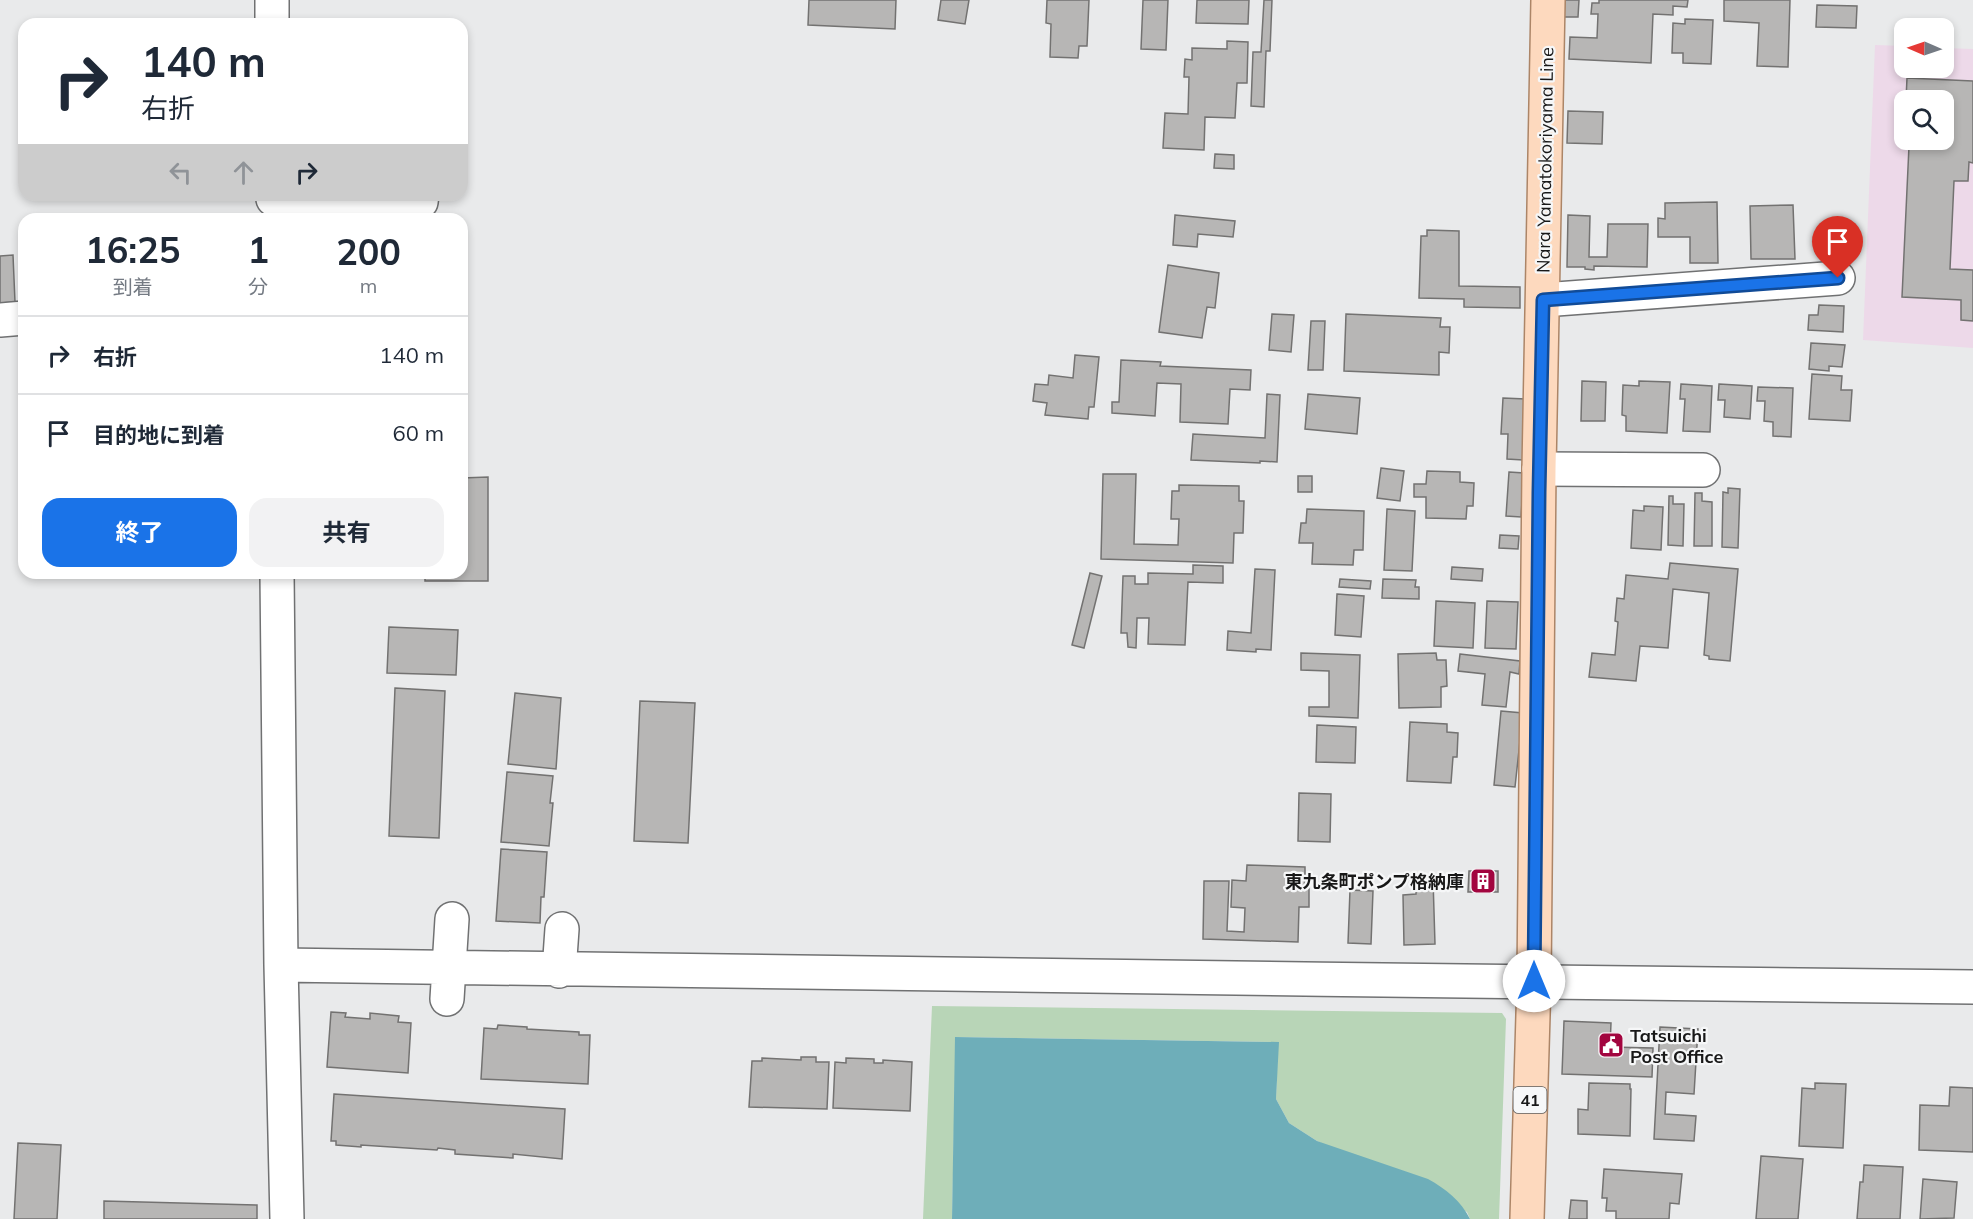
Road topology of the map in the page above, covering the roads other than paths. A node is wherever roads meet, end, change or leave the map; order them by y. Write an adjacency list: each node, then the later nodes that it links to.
1 (272, 0): 3 (street)
2 (1548, 0): 7 (main road, Nara Yamatokoriyama Line / 41)
3 (272, 18)
4 (421, 201): 5 (street)
5 (273, 204)
6 (1838, 278): 7 (street)
7 (1543, 300): 10 (main road, Nara Yamatokoriyama Line / 41)
8 (18, 318): 9 (street)
9 (0, 320)
10 (1539, 469): 11 (street); 17 (main road, Nara Yamatokoriyama Line / 41)
11 (1703, 470)
12 (276, 579): 15 (street)
13 (452, 919): 18 (street)
14 (562, 929): 16 (street)
15 (280, 965): 18 (street); 20 (street)
16 (559, 971): 17 (street); 18 (street)
17 (1534, 981): 19 (street); 21 (main road, Nara Yamatokoriyama Line / 41)
18 (448, 984)
19 (1973, 987)
20 (287, 1195)
21 (1527, 1219)

